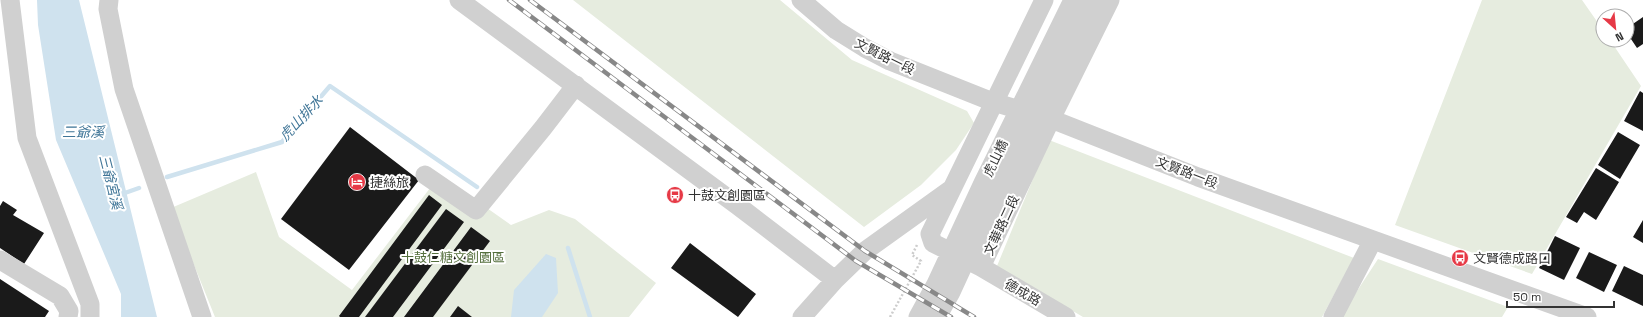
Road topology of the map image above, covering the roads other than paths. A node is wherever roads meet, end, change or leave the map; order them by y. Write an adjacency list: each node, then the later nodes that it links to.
1 (10, 0): 20 (street)
2 (109, 0): 21 (street)
3 (459, 0): 9 (street)
4 (801, 0): 10 (street, 文賢路一段)
5 (1044, 0): 10 (street, 文華路二段)
6 (1073, 0): 23 (street, 虎山橋)
7 (1092, 0): 24 (street, 虎山橋)
8 (1110, 0): 11 (street, 文華路二段)
9 (576, 85): 13 (street); 18 (street)
10 (993, 102): 11 (street, 文賢路一段); 14 (street, 文華路二段)
11 (1051, 119): 12 (street, 文華路二段); 15 (street, 文賢路一段)
12 (1039, 145): 14 (street, 文華路二段); 17 (street, 文華路二段)
13 (425, 175)
14 (952, 189): 17 (street, 文華路二段); 18 (street, 文華路二段)
15 (1373, 240): 26 (street); 27 (street, 文賢路一段)
16 (0, 260): 19 (street)
17 (981, 267): 25 (street, 德成路)
18 (835, 280): 22 (street, 文華路二段)
19 (68, 317)
20 (90, 317)
21 (202, 317)
22 (802, 317)
23 (918, 317)
24 (937, 317)
25 (1066, 317)
26 (1333, 317)
27 (1587, 317)

